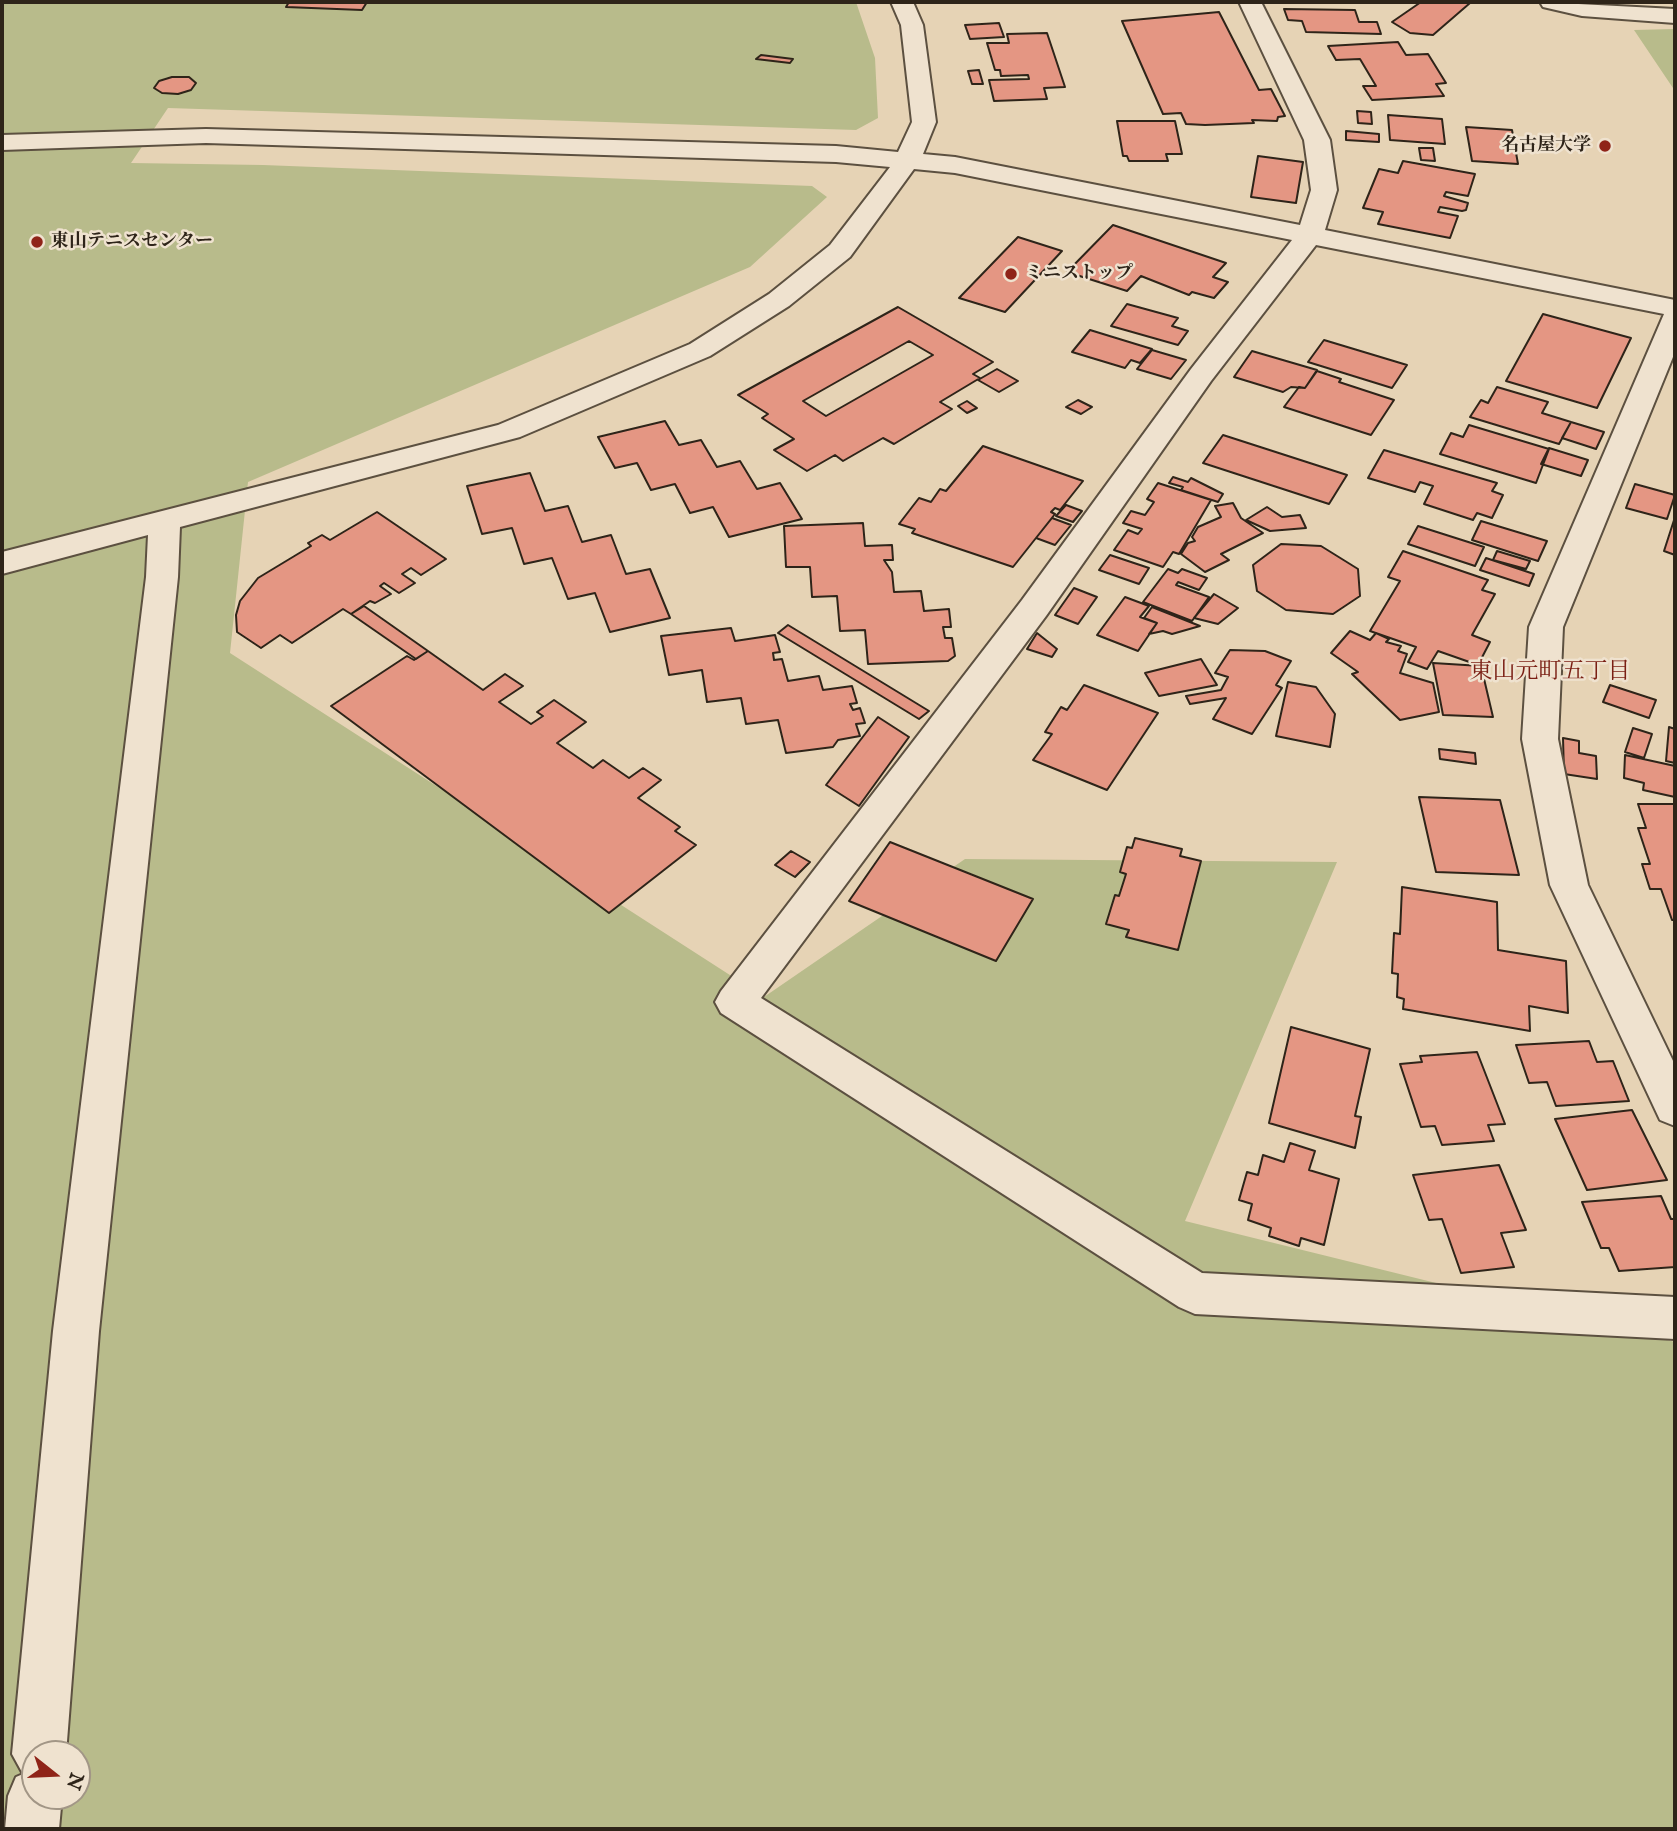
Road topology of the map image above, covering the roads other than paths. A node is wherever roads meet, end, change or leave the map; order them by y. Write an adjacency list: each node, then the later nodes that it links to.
1 (902, 2): 6 (street)
2 (1250, 2): 7 (street)
3 (1551, 2): 4 (street)
4 (1675, 16)
5 (2, 142): 6 (street)
6 (907, 161): 7 (street); 10 (street)
7 (1310, 235): 8 (street); 13 (street)
8 (1675, 308)
9 (1675, 318): 12 (street)
10 (164, 520): 11 (street); 14 (street)
11 (2, 563)
12 (1675, 1108)
13 (1675, 1318)
14 (40, 1740)
15 (34, 1810): 16 (street)
16 (32, 1829)

